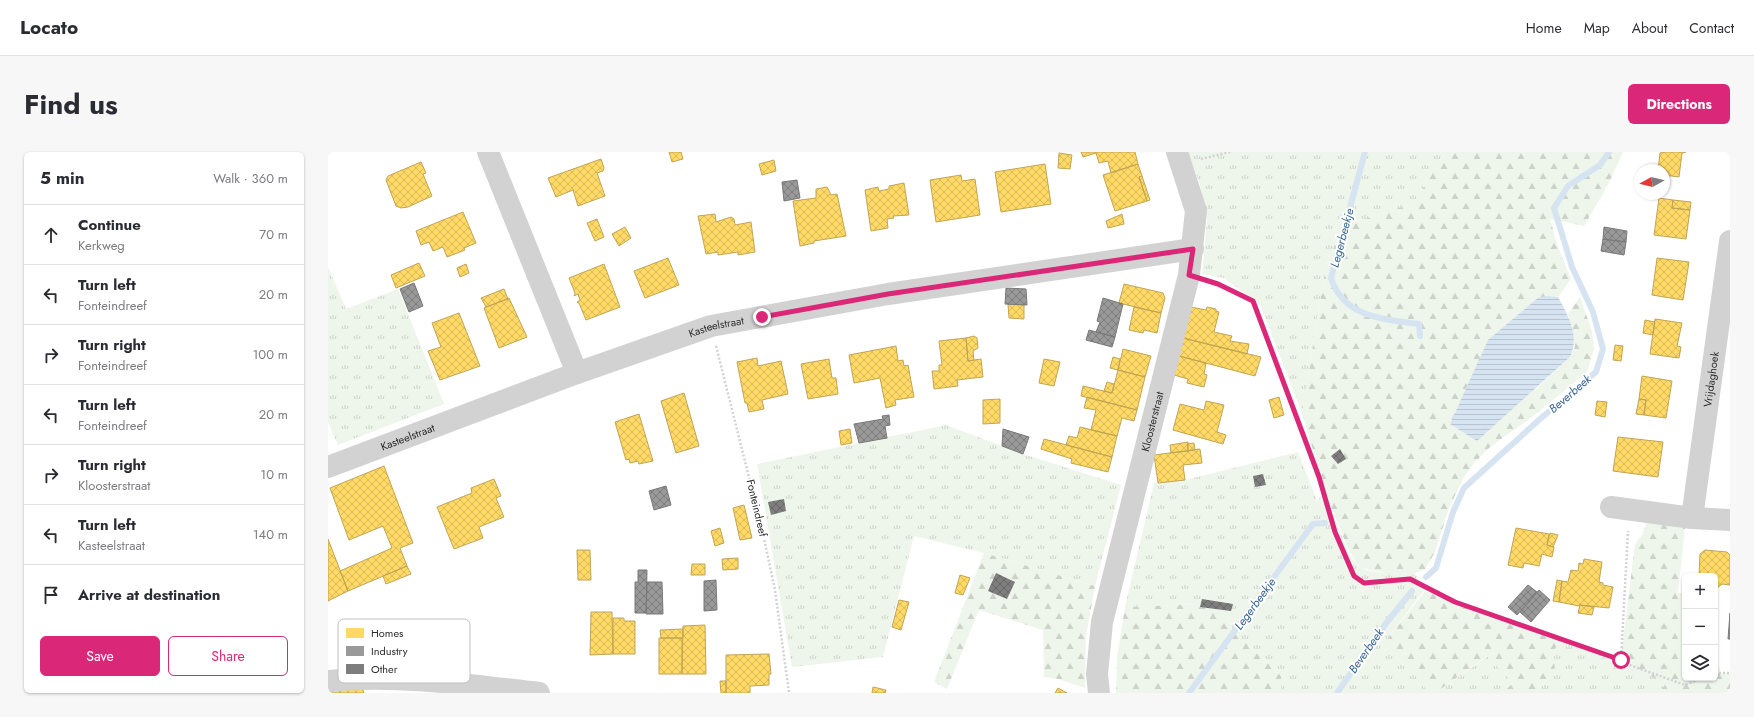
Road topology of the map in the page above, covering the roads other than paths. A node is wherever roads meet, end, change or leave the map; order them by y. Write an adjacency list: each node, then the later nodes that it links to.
1 (488, 152): 5 (street)
2 (1179, 158): 4 (street, Kloosterstraat)
3 (1730, 241): 8 (street, Vrijdaghoek)
4 (1193, 249): 5 (street, Kasteelstraat); 14 (street, Kloosterstraat)
5 (577, 374): 6 (street, Kasteelstraat)
6 (328, 468)
7 (1620, 509): 8 (street)
8 (1692, 518): 9 (street)
9 (1730, 520)
10 (328, 681): 11 (street)
11 (338, 681)
12 (437, 683): 13 (street)
13 (539, 693)
14 (1099, 693)

